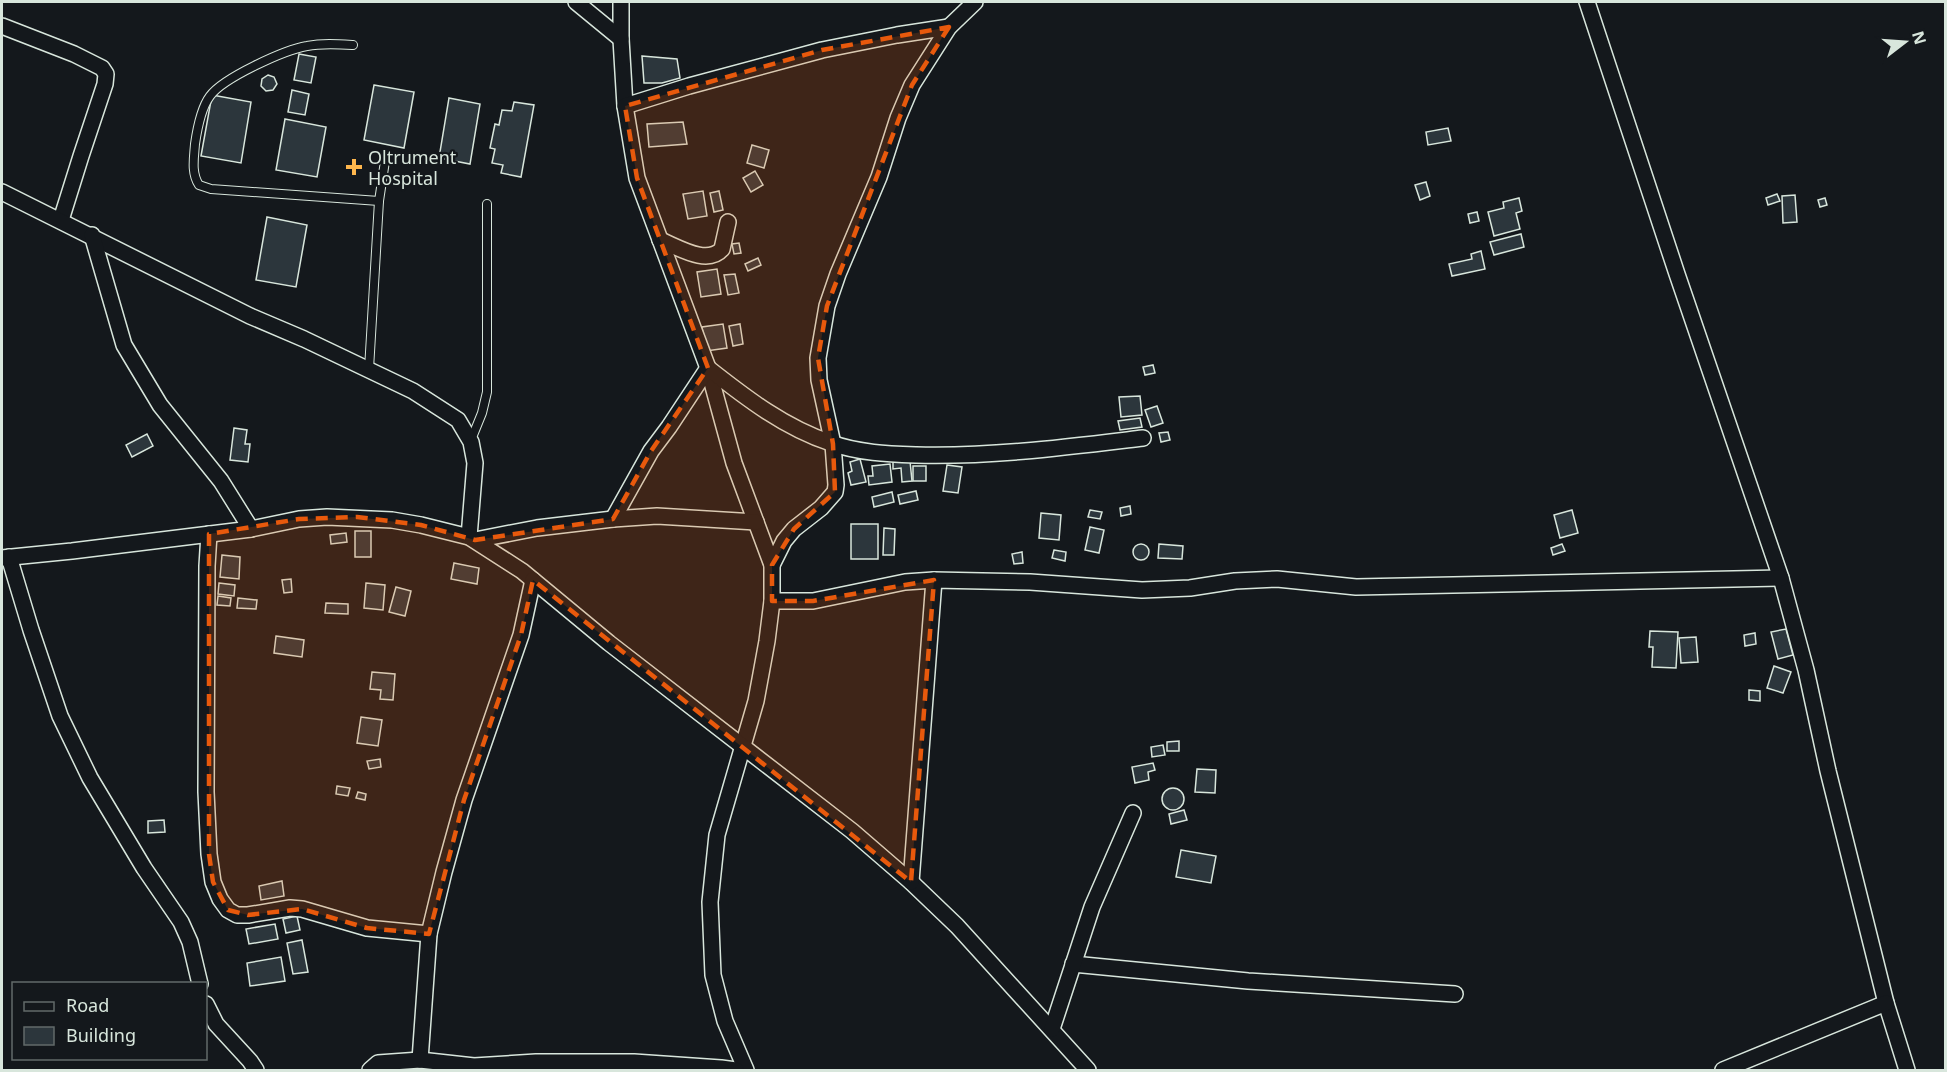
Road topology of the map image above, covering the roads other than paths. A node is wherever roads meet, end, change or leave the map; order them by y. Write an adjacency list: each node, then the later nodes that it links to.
1 (576, 2): 7 (street)
2 (621, 2): 7 (street)
3 (975, 2): 6 (street)
4 (1587, 2): 30 (street)
5 (2, 26): 14 (street)
6 (949, 27): 9 (street); 22 (street)
7 (621, 39): 9 (street)
8 (353, 45): 12 (lane)
9 (625, 106): 17 (street)
10 (385, 161): 12 (lane)
11 (2, 192): 14 (street)
12 (379, 201): 19 (lane)
13 (487, 204): 21 (lane)
14 (61, 220): 16 (street)
15 (728, 222): 17 (street)
16 (92, 235): 19 (street); 25 (street)
17 (660, 240): 18 (street)
18 (708, 368): 22 (street); 23 (street); 24 (street)
19 (369, 369): 21 (street)
20 (1143, 438): 22 (street)
21 (471, 442): 27 (street)
22 (833, 444): 29 (street)
23 (613, 519): 24 (street); 27 (street)
24 (756, 522): 29 (street)
25 (251, 529): 26 (street); 27 (street)
26 (209, 534): 28 (street); 37 (street)
27 (472, 538): 31 (street)
28 (5, 557): 39 (street)
29 (772, 565): 33 (street)
30 (1781, 578): 32 (street); 41 (street)
31 (533, 580): 34 (street); 37 (street)
32 (934, 580): 33 (street); 36 (street)
33 (772, 601): 34 (street)
34 (742, 746): 36 (street); 49 (street)
35 (1133, 813): 38 (street)
36 (911, 882): 43 (street)
37 (429, 934): 44 (street)
38 (1073, 964): 40 (street); 43 (street)
39 (200, 982)
40 (1455, 994)
41 (1886, 1003): 51 (street); 52 (street)
42 (207, 1006): 46 (street)
43 (1052, 1029): 50 (street)
44 (420, 1060): 45 (street); 47 (street)
45 (437, 1066): 48 (street)
46 (256, 1071)
47 (369, 1071)
48 (736, 1071)
49 (746, 1071)
50 (1088, 1071)
51 (1723, 1071)
52 (1907, 1071)

